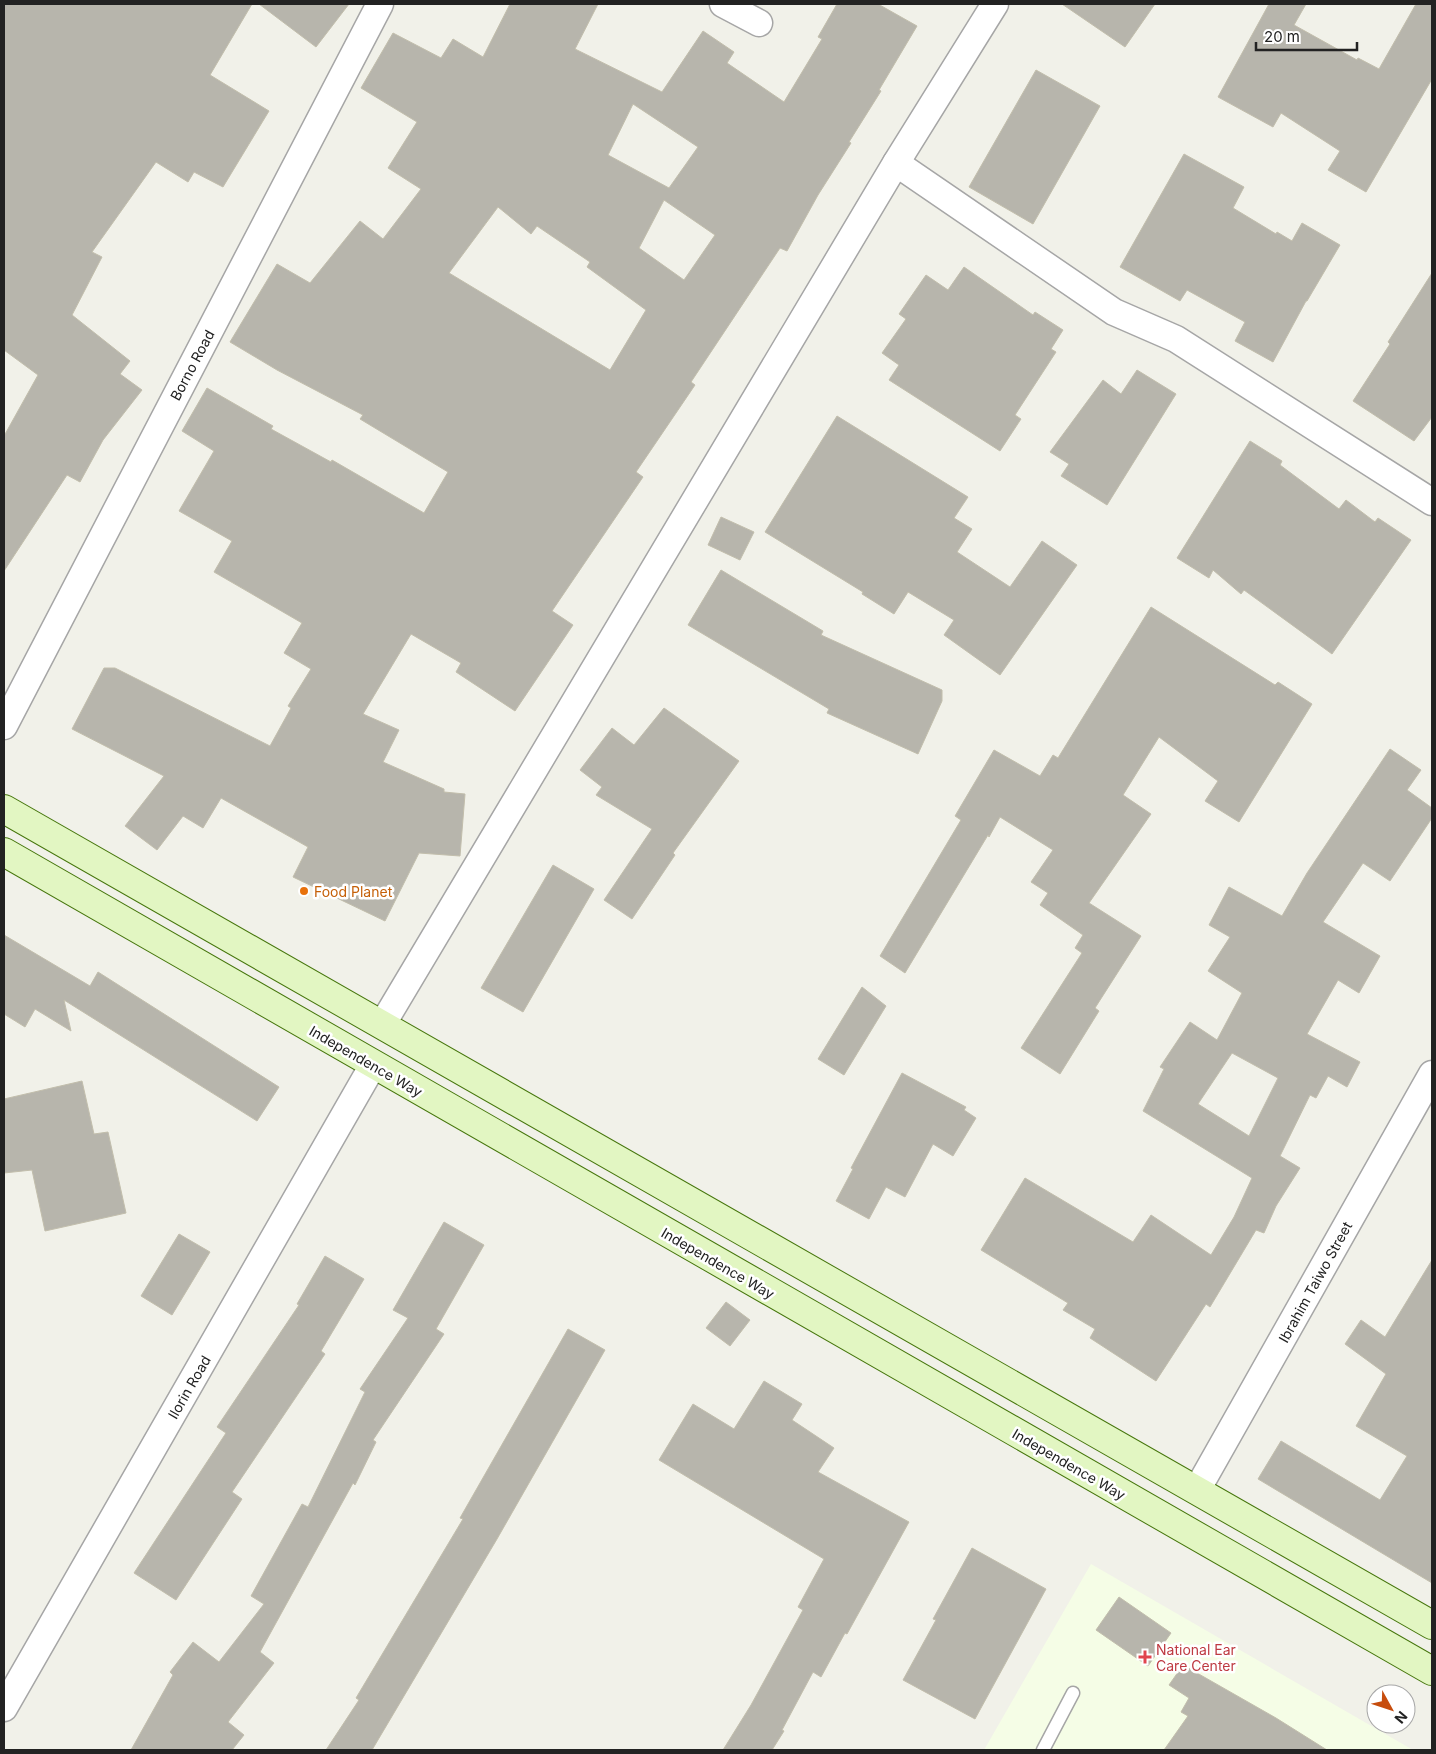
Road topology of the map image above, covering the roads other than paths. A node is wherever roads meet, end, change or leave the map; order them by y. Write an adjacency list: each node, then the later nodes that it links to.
1 (380, 4): 7 (street, Borno Road)
2 (723, 4): 4 (street)
3 (995, 4): 5 (street)
4 (759, 23)
5 (896, 163): 6 (street); 10 (street)
6 (1432, 502)
7 (4, 726)
8 (4, 809): 10 (main road)
9 (4, 852): 11 (main road, Independence Way)
10 (382, 1025): 13 (main road)
11 (374, 1065): 15 (main road, Independence Way); 17 (street, Ilorin Road)
12 (1432, 1074): 13 (street, Ibrahim Taiwo Street)
13 (1197, 1490): 14 (main road)
14 (1432, 1625)
15 (1432, 1672)
16 (1073, 1693): 18 (lane)
17 (4, 1708)
18 (1042, 1750)

